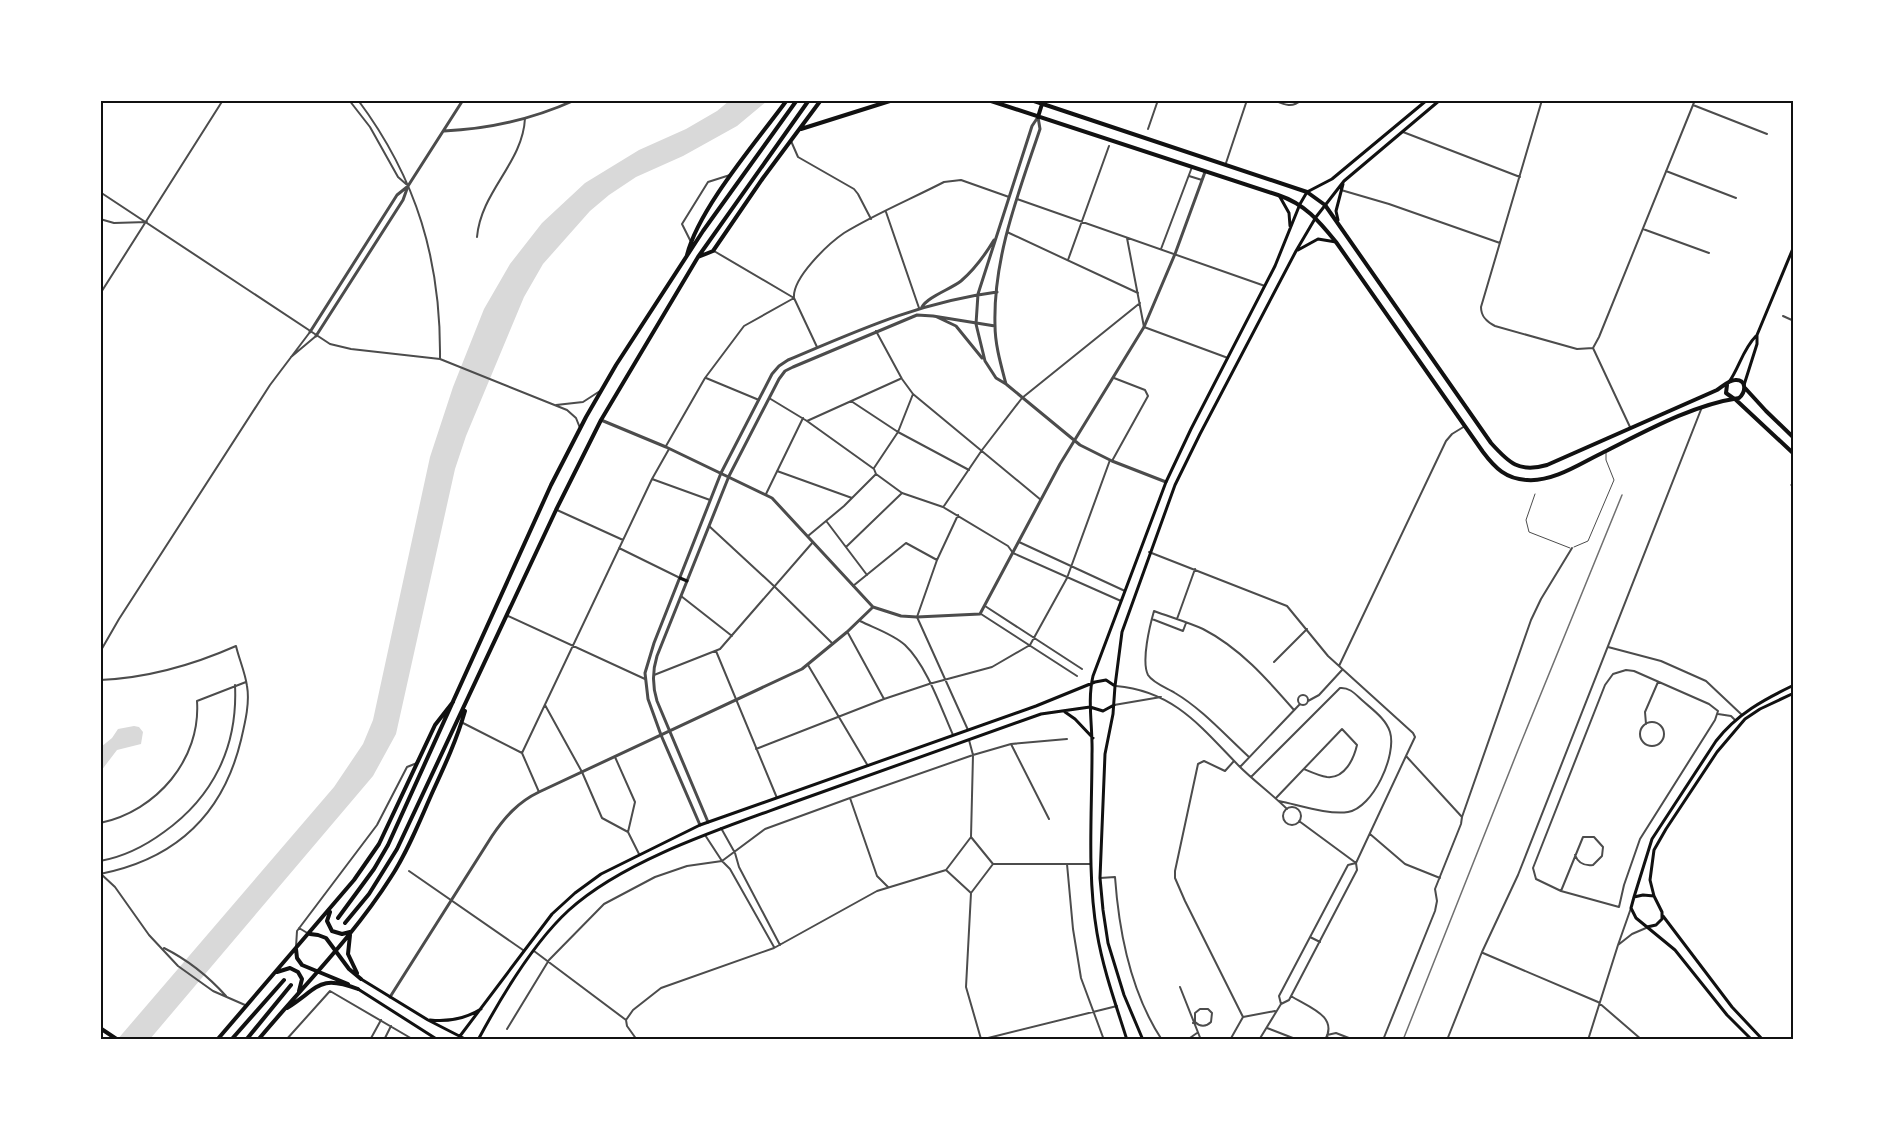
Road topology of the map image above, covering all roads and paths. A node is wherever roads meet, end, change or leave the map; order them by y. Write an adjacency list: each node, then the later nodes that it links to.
1 (223, 100): 56 (street)
2 (349, 100): 41 (street)
3 (358, 100): 41 (street)
4 (464, 100): 27 (street)
5 (575, 100): 24 (street)
6 (787, 100): 36 (main road)
7 (797, 100): 74 (main road)
8 (809, 100): 73 (main road)
9 (893, 100): 25 (main road)
10 (988, 100): 23 (main road)
11 (1031, 100): 21 (main road)
12 (1158, 100): 26 (street)
13 (1247, 100): 32 (street)
14 (1273, 100): 15 (street)
15 (1301, 100)
16 (1427, 100): 44 (main road)
17 (1440, 100): 28 (main road)
18 (1542, 100): 38 (street)
19 (1695, 100): 22 (street)
20 (821, 101): 25 (main road)
21 (1043, 102): 23 (main road); 32 (main road)
22 (1693, 105): 29 (street); 35 (street)
23 (1038, 117): 33 (main road); 46 (street); 48 (street)
24 (525, 118): 27 (street); 62 (street)
25 (800, 129): 30 (main road)
26 (1148, 129)
27 (444, 130): 41 (street)
28 (1403, 132): 38 (street); 40 (main road)
29 (1767, 134)
30 (791, 141): 54 (street); 69 (main road)
31 (1108, 146): 57 (street)
32 (1225, 165): 44 (main road)
33 (1192, 167): 34 (main road); 37 (street)
34 (1205, 171): 39 (street); 45 (main road)
35 (1666, 171): 47 (street); 59 (street)
36 (733, 174): 64 (main road); 64 (street)
37 (1189, 176): 39 (street); 68 (street)
38 (1520, 177): 66 (street)
39 (1202, 180): 72 (street)
40 (1344, 181): 42 (main road); 50 (main road)
41 (408, 186): 92 (street); 94 (street); 98 (street)
42 (1341, 190): 55 (main road); 66 (street)
43 (100, 192): 56 (street)
44 (1307, 192): 49 (main road); 50 (main road)
45 (1278, 195): 49 (main road); 58 (main road)
46 (1009, 197): 48 (street); 51 (street); 61 (street)
47 (1736, 198)
48 (1017, 199): 57 (street); 60 (street)
49 (1299, 204): 52 (main road); 58 (main road)
50 (1325, 205): 52 (main road); 55 (main road)
51 (886, 212): 54 (street); 83 (street)
52 (1316, 217): 65 (main road); 70 (main road)
53 (100, 219): 56 (street)
54 (871, 219): 81 (street)
55 (1338, 220): 120 (main road)
56 (147, 222): 78 (street); 92 (street)
57 (1081, 223): 63 (street); 75 (street)
58 (1291, 228): 76 (main road)
59 (1643, 229): 71 (street); 96 (street)
60 (1006, 231): 75 (street); 77 (street)
61 (997, 236): 79 (street); 83 (street)
62 (477, 237)
63 (1127, 238): 68 (street); 80 (street)
64 (690, 240): 74 (main road)
65 (1336, 242): 70 (main road); 119 (main road)
66 (1500, 243): 96 (street)
67 (1794, 246): 93 (main road)
68 (1161, 250): 72 (street)
69 (713, 251): 73 (main road); 81 (street)
70 (1296, 251): 159 (main road)
71 (1709, 253)
72 (1175, 254): 76 (street); 90 (street)
73 (698, 257): 117 (main road)
74 (685, 260): 107 (main road)
75 (1068, 260): 80 (street)
76 (1265, 286): 97 (main road)
77 (997, 292): 79 (street); 89 (street)
78 (100, 294)
79 (978, 294): 83 (street); 88 (street)
80 (1138, 294): 82 (street)
81 (794, 298): 95 (street); 101 (street)
82 (1140, 303): 90 (street); 110 (street)
83 (921, 308): 87 (street)
84 (933, 316): 88 (street); 91 (street); 100 (street)
85 (1783, 316): 86 (street)
86 (1794, 321)
87 (873, 324): 91 (street); 95 (street)
88 (976, 324): 89 (street); 100 (street)
89 (994, 326): 105 (street)
90 (1144, 327): 97 (street); 102 (street)
91 (876, 330): 103 (street); 109 (street)
92 (310, 332): 94 (street); 99 (street)
93 (1757, 335): 104 (main road); 106 (main road)
94 (316, 336): 98 (street); 99 (street)
95 (818, 347): 112 (street)
96 (1593, 348): 120 (street)
97 (1228, 358): 138 (main road)
98 (440, 359): 114 (street)
99 (287, 361): 191 (street)
100 (985, 361): 105 (street)
101 (705, 378): 112 (street); 126 (street)
102 (1113, 378): 125 (street); 130 (street)
103 (902, 379): 108 (street); 113 (street)
104 (1728, 383): 106 (main road); 111 (main road); 120 (main road)
105 (1006, 384): 110 (street)
106 (1744, 386): 111 (main road); 124 (main road)
107 (602, 389): 114 (street); 121 (main road)
108 (913, 394): 122 (street); 127 (street)
109 (769, 398): 116 (street); 136 (street)
110 (1022, 398): 125 (street); 127 (street)
111 (1734, 399): 115 (main road); 129 (main road)
112 (759, 400): 134 (street)
113 (851, 401): 118 (street); 122 (street)
114 (553, 404): 121 (street)
115 (1702, 407): 123 (main road); 189 (street)
116 (803, 418): 118 (street); 133 (street)
117 (601, 420): 126 (street); 148 (main road)
118 (807, 421): 131 (street)
119 (1465, 426): 128 (main road); 194 (street)
120 (1630, 427): 123 (main road)
121 (580, 428): 210 (main road)
122 (898, 432): 131 (street); 132 (street)
123 (1635, 436): 128 (main road)
124 (1794, 438)
125 (1075, 441): 130 (street); 146 (street)
126 (667, 448): 134 (street); 137 (street)
127 (982, 450): 132 (street); 146 (street)
128 (1607, 450): 158 (lane)
129 (1794, 454)
130 (1111, 460): 138 (street); 162 (street)
131 (874, 469): 135 (street)
132 (969, 470): 147 (street)
133 (777, 471): 141 (street); 144 (street)
134 (721, 473): 136 (street); 145 (street)
135 (876, 474): 142 (street); 144 (street)
136 (729, 476): 141 (street); 151 (street)
137 (652, 480): 145 (street); 153 (street)
138 (1166, 482): 170 (main road)
139 (1794, 482): 140 (street)
140 (1791, 485)
141 (766, 494): 152 (street)
142 (902, 494): 147 (street); 156 (street)
143 (1535, 494): 158 (lane)
144 (852, 498): 150 (street)
145 (710, 500): 165 (street)
146 (1041, 501): 155 (street)
147 (944, 507): 149 (street)
148 (556, 510): 153 (street); 176 (main road)
149 (958, 515): 160 (street); 161 (street)
150 (826, 521): 152 (street); 156 (street)
151 (709, 526): 167 (street); 169 (street)
152 (808, 536): 154 (street)
153 (623, 540): 157 (street)
154 (813, 542): 168 (street); 169 (street)
155 (1019, 542): 160 (street); 162 (street)
156 (846, 547): 164 (street)
157 (619, 548): 165 (street); 188 (street)
158 (1572, 548): 255 (street)
159 (1149, 552): 163 (street); 208 (main road)
160 (1013, 553): 166 (street); 173 (street)
161 (937, 560): 164 (street); 177 (street)
162 (1071, 566): 166 (street); 170 (street)
163 (1195, 569): 179 (street); 182 (street)
164 (867, 575): 168 (street)
165 (680, 578): 167 (main road); 199 (street)
166 (1067, 578): 172 (street); 185 (street)
167 (687, 581): 171 (street)
168 (853, 586): 174 (street)
169 (775, 587): 184 (street); 186 (street)
170 (1125, 591): 172 (main road)
171 (681, 596): 184 (street); 197 (street)
172 (1121, 601): 205 (main road)
173 (985, 606): 175 (street); 185 (street)
174 (873, 607): 177 (street); 180 (street)
175 (980, 614): 177 (street); 187 (street)
176 (507, 616): 188 (street); 215 (main road)
177 (917, 617): 200 (street)
178 (1152, 619): 179 (street); 181 (street); 242 (street)
179 (1177, 619): 181 (street)
180 (860, 621): 183 (street); 204 (street)
181 (1186, 623): 220 (street)
182 (1307, 629): 192 (street); 194 (street)
183 (848, 632): 186 (street); 212 (street)
184 (732, 636): 190 (street)
185 (1034, 638): 187 (street); 195 (street)
186 (833, 644): 193 (street)
187 (1030, 645): 198 (street); 200 (street)
188 (573, 646): 199 (street); 217 (street)
189 (1608, 646): 223 (street); 306 (street)
190 (716, 651): 197 (street); 213 (street)
191 (100, 652)
192 (1274, 662)
193 (808, 665): 213 (street); 224 (street)
194 (1338, 666): 196 (street)
195 (1082, 669)
196 (1342, 670): 214 (street); 240 (street)
197 (652, 676): 230 (street)
198 (1077, 676)
199 (645, 679): 231 (street)
200 (945, 679): 204 (street); 229 (street)
201 (100, 680): 202 (street)
202 (246, 681): 206 (street); 278 (street)
203 (1658, 682): 222 (street); 227 (street); 282 (street)
204 (929, 684): 212 (street); 232 (street)
205 (1091, 684): 208 (main road); 219 (main road); 229 (main road)
206 (236, 685): 260 (street); 270 (street)
207 (1794, 685): 223 (main road)
208 (1115, 686): 211 (street); 218 (main road)
209 (1794, 693): 228 (main road)
210 (457, 696): 244 (main road); 290 (main road)
211 (1161, 698): 218 (street); 243 (street)
212 (884, 699): 224 (street)
213 (735, 700): 230 (street); 237 (street)
214 (1308, 701): 216 (street); 216 (street)
215 (467, 702): 226 (main road); 291 (main road)
216 (1300, 704): 220 (street)
217 (545, 705): 238 (street); 248 (street)
218 (1114, 705): 219 (main road); 279 (main road)
219 (1090, 707): 221 (main road); 233 (main road)
220 (1294, 710): 242 (street)
221 (1064, 711): 233 (main road); 235 (main road)
222 (1718, 714): 225 (street); 282 (street)
223 (1741, 714): 225 (main road)
224 (839, 716): 237 (street); 245 (street)
225 (1735, 720): 228 (main road); 284 (main road)
226 (462, 723): 238 (street); 294 (main road)
227 (1646, 724): 227 (street)
228 (1740, 724): 285 (main road)
229 (968, 730): 232 (main road)
230 (669, 731): 231 (street); 259 (street)
231 (661, 735): 241 (street); 261 (street)
232 (954, 735): 245 (main road)
233 (1093, 738): 275 (main road)
234 (1067, 739): 236 (street)
235 (969, 740): 239 (street); 262 (main road)
236 (1011, 744): 239 (street); 257 (street)
237 (756, 749): 251 (street)
238 (522, 753): 250 (street)
239 (973, 755): 252 (street); 266 (street)
240 (1406, 756): 255 (street); 264 (street)
241 (615, 757): 248 (street); 263 (street)
242 (1249, 757): 246 (street)
243 (1234, 761): 246 (street); 327 (street)
244 (417, 763): 287 (main road); 293 (street)
245 (868, 766): 251 (main road)
246 (1240, 767): 249 (street)
247 (1304, 769): 247 (street); 253 (street)
248 (582, 772): 250 (street); 263 (street)
249 (1251, 777): 253 (street); 253 (street)
250 (538, 792): 286 (street)
251 (777, 798): 256 (main road)
252 (850, 798): 267 (street); 281 (street)
253 (1278, 800): 254 (street)
254 (1287, 809): 258 (street); 258 (street)
255 (1462, 817): 280 (street)
256 (717, 819): 259 (main road); 262 (main road)
257 (1049, 819)
258 (1299, 821): 272 (street)
259 (708, 822): 261 (main road)
260 (100, 823)
261 (700, 825): 265 (main road); 268 (main road)
262 (721, 828): 265 (main road); 267 (street)
263 (628, 832): 268 (street)
264 (1370, 834): 272 (street); 280 (street)
265 (705, 835): 271 (street); 304 (main road)
266 (971, 837): 273 (street); 276 (street)
267 (735, 853): 271 (street); 298 (street)
268 (639, 854): 303 (main road)
269 (1575, 855): 269 (street); 282 (street)
270 (100, 861)
271 (722, 861): 301 (street); 307 (street)
272 (1356, 863): 296 (street); 297 (street)
273 (993, 864): 274 (street); 283 (street)
274 (1067, 864): 275 (street); 326 (street)
275 (1091, 864): 322 (main road)
276 (946, 870): 281 (street); 283 (street)
277 (409, 871): 286 (street)
278 (101, 874): 300 (street)
279 (1100, 878): 356 (main road); 357 (street)
280 (1440, 878): 365 (street)
281 (888, 887): 298 (street)
282 (1560, 891)
283 (971, 893): 339 (street)
284 (1635, 897): 285 (main road); 288 (main road)
285 (1654, 897): 289 (main road)
286 (452, 900): 303 (street); 317 (street)
287 (331, 908): 294 (main road); 295 (main road)
288 (1631, 908): 292 (main road); 299 (street)
289 (1663, 916): 292 (main road); 370 (main road)
290 (338, 918)
291 (345, 923)
292 (1647, 927): 299 (street); 369 (main road)
293 (299, 928): 295 (street); 302 (street)
294 (352, 931): 305 (main road); 310 (main road)
295 (309, 934): 302 (main road); 305 (main road)
296 (1310, 937): 297 (street); 320 (street)
297 (1320, 942): 316 (street)
298 (780, 945): 301 (street)
299 (1618, 945): 319 (street)
300 (161, 946): 318 (street); 318 (street)
301 (774, 948): 330 (street)
302 (296, 949): 308 (main road); 309 (main road)
303 (523, 950): 323 (main road)
304 (534, 951): 307 (street); 352 (main road)
305 (335, 952): 308 (main road); 310 (main road)
306 (1482, 952): 319 (street); 366 (street)
307 (549, 960): 330 (street); 335 (street)
308 (319, 972): 314 (main road); 315 (main road)
309 (273, 974): 315 (main road); 321 (main road)
310 (361, 979): 317 (main road)
311 (284, 980): 342 (main road)
312 (291, 985): 343 (main road)
313 (1180, 987): 331 (street)
314 (358, 989): 324 (main road); 349 (main road)
315 (297, 995): 324 (main road)
316 (1291, 996): 320 (street); 338 (street)
317 (390, 997): 329 (main road)
318 (228, 998): 321 (street)
319 (1598, 1002): 367 (street); 368 (street)
320 (1281, 1004): 325 (street)
321 (246, 1006): 341 (main road)
322 (1117, 1006): 326 (street); 355 (main road)
323 (482, 1008): 329 (main road); 337 (main road)
324 (281, 1011): 344 (main road)
325 (1277, 1011): 327 (street); 334 (street)
326 (1093, 1012): 339 (street); 354 (street)
327 (1243, 1017): 360 (street)
328 (381, 1020): 332 (street); 345 (street); 346 (street)
329 (428, 1020): 337 (main road)
330 (626, 1020): 353 (street)
331 (1194, 1022): 331 (street); 336 (street)
332 (391, 1026): 347 (street); 348 (street)
333 (100, 1028): 340 (main road)
334 (1267, 1028): 361 (street); 362 (street)
335 (507, 1029)
336 (1197, 1033): 358 (street); 359 (street)
337 (459, 1035): 350 (main road); 351 (main road)
338 (1327, 1035): 363 (street); 364 (street)
339 (980, 1039)
340 (117, 1040)
341 (218, 1040)
342 (231, 1040)
343 (246, 1040)
344 (258, 1040)
345 (286, 1040)
346 (370, 1040)
347 (384, 1040)
348 (414, 1040)
349 (438, 1040)
350 (457, 1040)
351 (467, 1040)
352 (478, 1040)
353 (638, 1040)
354 (1104, 1040)
355 (1127, 1040)
356 (1143, 1040)
357 (1162, 1040)
358 (1187, 1040)
359 (1201, 1040)
360 (1230, 1040)
361 (1259, 1040)
362 (1298, 1040)
363 (1326, 1040)
364 (1354, 1040)
365 (1383, 1040)
366 (1446, 1040)
367 (1588, 1040)
368 (1642, 1040)
369 (1752, 1040)
370 (1763, 1040)

